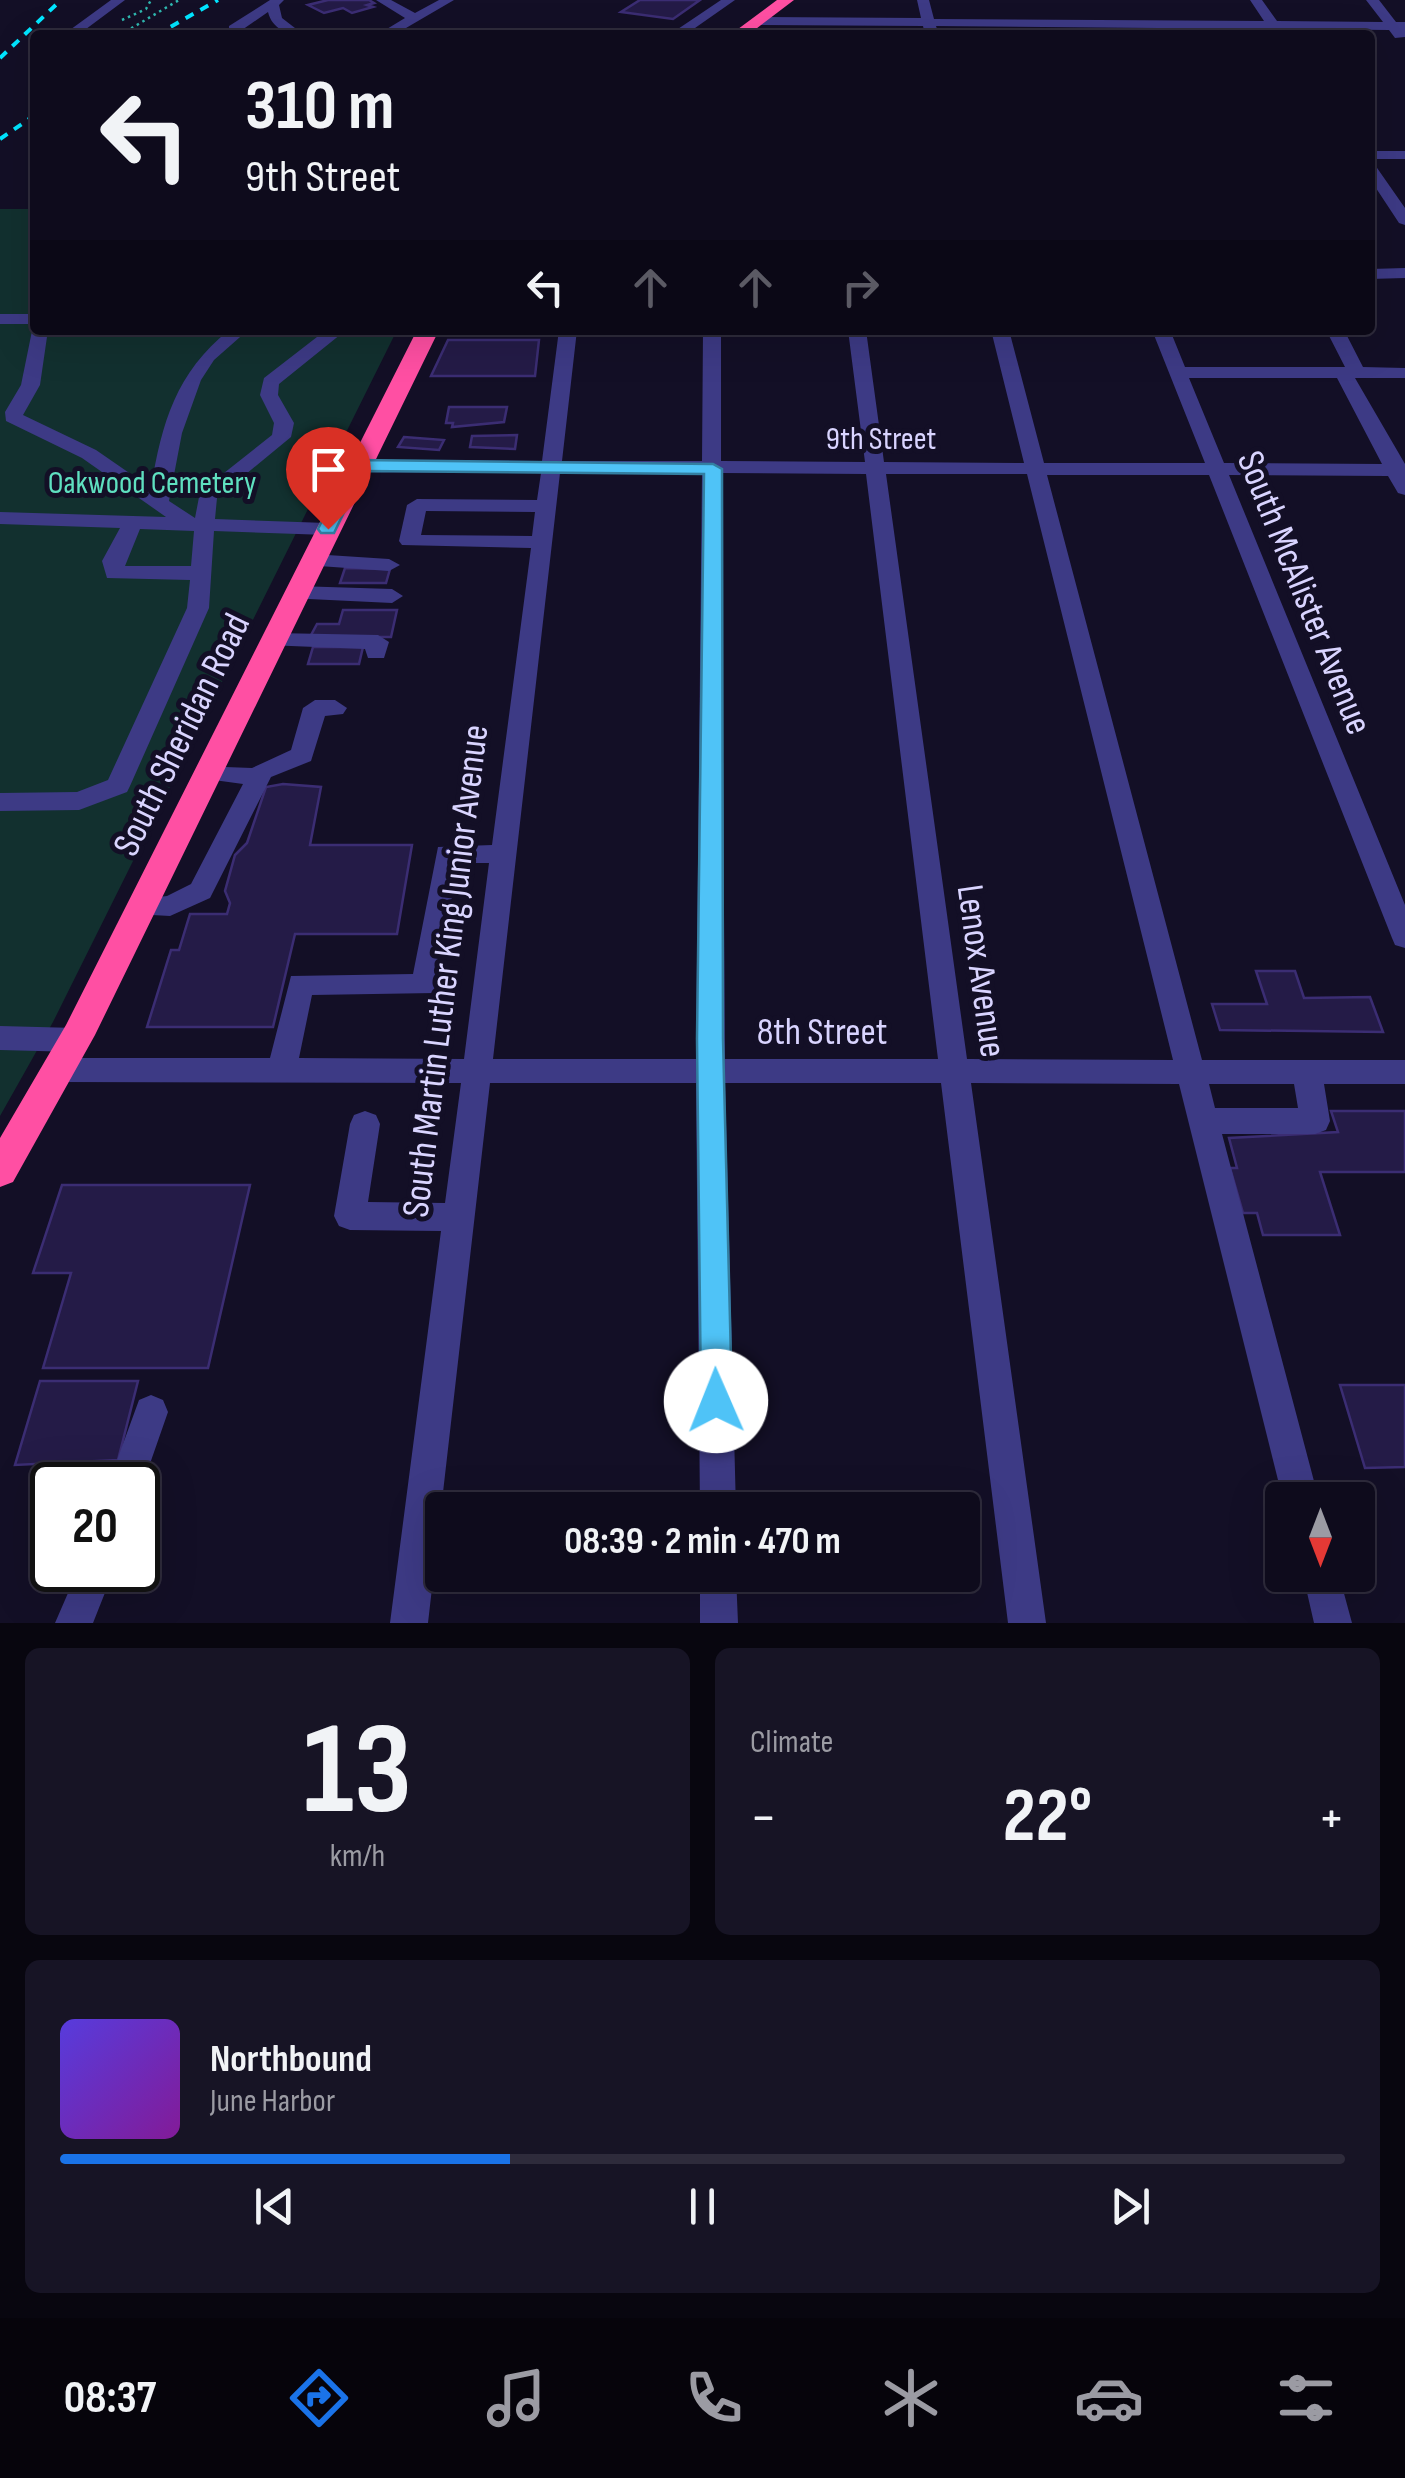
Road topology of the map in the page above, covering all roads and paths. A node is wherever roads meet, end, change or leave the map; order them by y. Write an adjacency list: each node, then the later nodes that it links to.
1 (119, 0): 19 (street)
2 (151, 0): 16 (path)
3 (179, 0): 20 (path)
4 (382, 0): 14 (street)
5 (448, 0): 14 (street)
6 (728, 0): 23 (street)
7 (786, 0): 15 (highway)
8 (923, 0): 26 (street)
9 (1031, 0): 27 (street)
10 (1256, 0): 29 (street)
11 (1372, 0): 31 (street)
12 (275, 2): 18 (street); 21 (street)
13 (1149, 9): 28 (street)
14 (414, 18): 22 (street)
15 (757, 21): 24 (highway); 25 (street)
16 (117, 22)
17 (1369, 26): 29 (street); 30 (street); 31 (street)
18 (234, 29)
19 (77, 30)
20 (128, 30)
21 (290, 30)
22 (393, 30)
23 (683, 30)
24 (745, 30)
25 (819, 30): 26 (street)
26 (931, 30): 27 (street)
27 (1043, 30): 28 (street)
28 (1160, 30): 29 (street)
29 (1277, 30)
30 (1372, 30)
31 (1402, 30)
32 (1375, 34): 33 (street)
33 (1380, 40)
34 (1375, 155): 35 (street)
35 (1405, 155)
36 (1375, 175): 38 (street)
37 (1377, 210): 38 (street)
38 (1403, 213)
39 (1375, 274): 40 (street)
40 (1405, 274)
41 (0, 319): 42 (street)
42 (30, 319)
43 (38, 335): 64 (street)
44 (235, 335): 64 (street)
45 (331, 335): 68 (street)
46 (425, 335): 56 (highway, South Sheridan Road)
47 (567, 335): 57 (street, South Martin Luther King Junior Avenue)
48 (712, 335): 58 (street)
49 (858, 335): 59 (street, Lenox Avenue)
50 (1001, 335): 60 (street)
51 (1163, 335): 53 (street, South McAlister Avenue)
52 (1337, 335): 55 (street)
53 (1178, 372): 55 (street); 61 (street, South McAlister Avenue)
54 (1405, 373): 55 (street)
55 (1350, 374): 62 (street)
56 (358, 466): 57 (street, 9th Street); 69 (highway, South Sheridan Road)
57 (551, 469): 58 (street, 9th Street); 65 (street, South Martin Luther King Junior Avenue)
58 (713, 469): 59 (street, 9th Street); 90 (street)
59 (875, 469): 60 (street, 9th Street); 91 (street, Lenox Avenue)
60 (1036, 469): 61 (street, 9th Street); 92 (street)
61 (1217, 470): 62 (street, 9th Street); 84 (street, South McAlister Avenue)
62 (1400, 470): 63 (street)
63 (1405, 489)
64 (158, 503): 68 (street)
65 (547, 506): 70 (street, South Martin Luther King Junior Avenue); 70 (street)
66 (0, 518): 67 (street)
67 (133, 523): 68 (street); 73 (street)
68 (197, 525): 69 (street); 73 (street)
69 (328, 529): 71 (highway, South Sheridan Road)
70 (542, 542): 82 (street, South Martin Luther King Junior Avenue)
71 (312, 560): 72 (street); 74 (highway, South Sheridan Road)
72 (389, 565)
73 (202, 573): 81 (street)
74 (296, 593): 75 (street); 76 (highway, South Sheridan Road)
75 (392, 596)
76 (274, 640): 77 (street); 79 (highway, South Sheridan Road)
77 (376, 653)
78 (335, 708): 80 (street)
79 (208, 772): 80 (street); 83 (highway, South Sheridan Road)
80 (259, 777): 83 (street)
81 (0, 802)
82 (504, 854): 88 (street); 89 (street, South Martin Luther King Junior Avenue)
83 (143, 907): 86 (highway, South Sheridan Road)
84 (1405, 938)
85 (0, 1038): 86 (street)
86 (76, 1040): 87 (highway, South Sheridan Road)
87 (59, 1070): 88 (street, 8th Street); 97 (highway, South Sheridan Road)
88 (282, 1071): 89 (street, 8th Street)
89 (476, 1071): 90 (street, 8th Street); 98 (street, South Martin Luther King Junior Avenue)
90 (712, 1072): 91 (street, 8th Street); 102 (street)
91 (956, 1072): 92 (street, 8th Street); 109 (street, Lenox Avenue)
92 (1191, 1072): 93 (street, 8th Street); 95 (street)
93 (1308, 1072): 94 (street, 8th Street); 95 (street)
94 (1405, 1072)
95 (1204, 1121): 101 (street)
96 (365, 1124): 98 (street)
97 (0, 1172)
98 (458, 1217): 107 (street, South Martin Luther King Junior Avenue)
99 (151, 1412): 100 (street)
100 (134, 1462)
101 (1297, 1482)
102 (718, 1492)
103 (87, 1592): 106 (street)
104 (718, 1592): 108 (street)
105 (1325, 1592): 110 (street)
106 (74, 1623)
107 (409, 1623)
108 (719, 1623)
109 (1027, 1623)
110 (1333, 1623)

